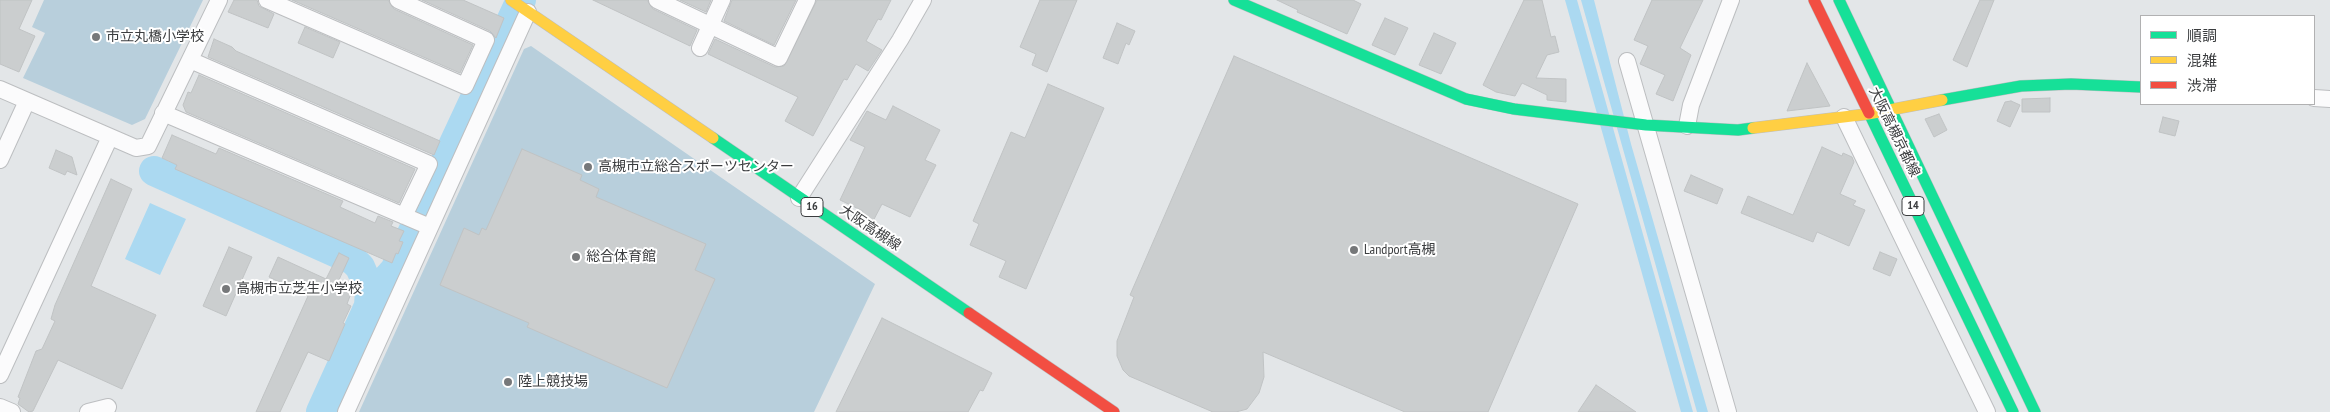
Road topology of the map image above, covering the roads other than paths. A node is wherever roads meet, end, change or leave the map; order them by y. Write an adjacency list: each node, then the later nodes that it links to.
1 (219, 0): 21 (street)
2 (267, 0): 20 (street)
3 (398, 0): 20 (street)
4 (511, 0): 15 (main road, 大阪高槻線 / 16)
5 (658, 0): 17 (street)
6 (722, 0): 17 (street)
7 (923, 0): 37 (street)
8 (1234, 0): 33 (main road)
9 (1731, 0): 34 (street)
10 (1802, 0): 18 (street)
11 (1814, 0): 18 (main road, 大阪高槻京都線 / 14)
12 (1839, 0): 16 (main road, 大阪高槻京都線 / 14)
13 (1846, 0): 16 (street)
14 (805, 1): 17 (street)
15 (528, 12): 23 (street); 37 (main road, 大阪高槻線 / 16)
16 (1847, 17): 29 (main road, 大阪高槻京都線 / 14)
17 (710, 25): 19 (street)
18 (1829, 31): 31 (main road, 大阪高槻京都線 / 14)
19 (700, 48)
20 (479, 55): 23 (street)
21 (190, 60): 30 (street); 38 (street)
22 (1627, 61): 33 (street)
23 (504, 66): 38 (street)
24 (2140, 87): 29 (main road)
25 (0, 89): 28 (street)
26 (2315, 98): 27 (street)
27 (2330, 99)
28 (27, 101): 35 (street); 36 (street)
29 (1892, 109): 31 (main road); 49 (main road, 大阪高槻京都線 / 14)
30 (163, 114): 35 (street); 38 (street)
31 (1868, 114): 32 (main road); 48 (main road, 大阪高槻京都線 / 14)
32 (1844, 117): 34 (main road); 47 (street)
33 (1646, 125): 34 (main road); 46 (street)
34 (1687, 126)
35 (110, 137): 39 (street)
36 (0, 160)
37 (799, 198): 45 (main road, 大阪高槻線 / 16)
38 (417, 222): 44 (street)
39 (0, 375)
40 (0, 407): 42 (street)
41 (108, 407): 43 (street)
42 (12, 412)
43 (88, 412)
44 (346, 412)
45 (1114, 412)
46 (1728, 412)
47 (1988, 412)
48 (2013, 412)
49 (2035, 412)

